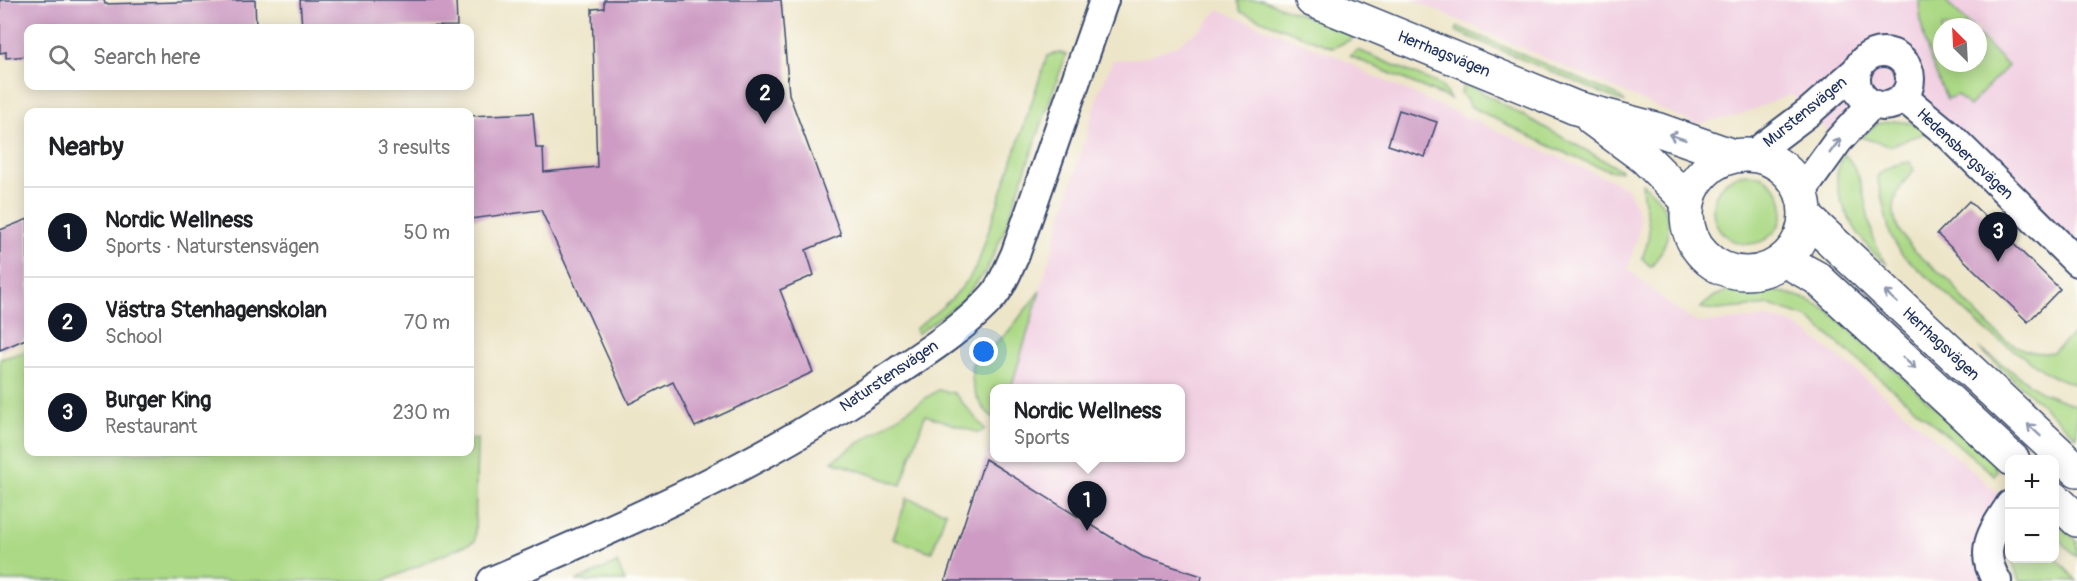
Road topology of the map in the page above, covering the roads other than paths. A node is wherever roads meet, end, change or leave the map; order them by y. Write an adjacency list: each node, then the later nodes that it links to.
1 (1104, 0): 17 (street, Naturstensvägen)
2 (1312, 0): 6 (street, Herrhagsvägen)
3 (1858, 69): 4 (street, Hedensbergsvägen); 5 (street); 7 (street, Murstensvägen)
4 (1904, 98): 5 (street, Hedensbergsvägen); 11 (street, Hedensbergsvägen)
5 (1872, 104): 9 (street, one-way to 5)
6 (1576, 108): 7 (street, Herrhagsvägen, one-way to 6); 8 (street, Herrhagsvägen)
7 (1742, 155): 8 (street); 9 (street)
8 (1688, 201): 10 (street)
9 (1804, 204): 10 (street); 13 (street, Herrhagsvägen, one-way to 9)
10 (1784, 260): 12 (street, one-way to 12)
11 (2077, 262)
12 (2009, 455)
13 (2064, 462)
14 (2059, 502): 16 (street)
15 (2007, 509): 18 (street)
16 (2077, 520)
17 (492, 581)
18 (1997, 581)

